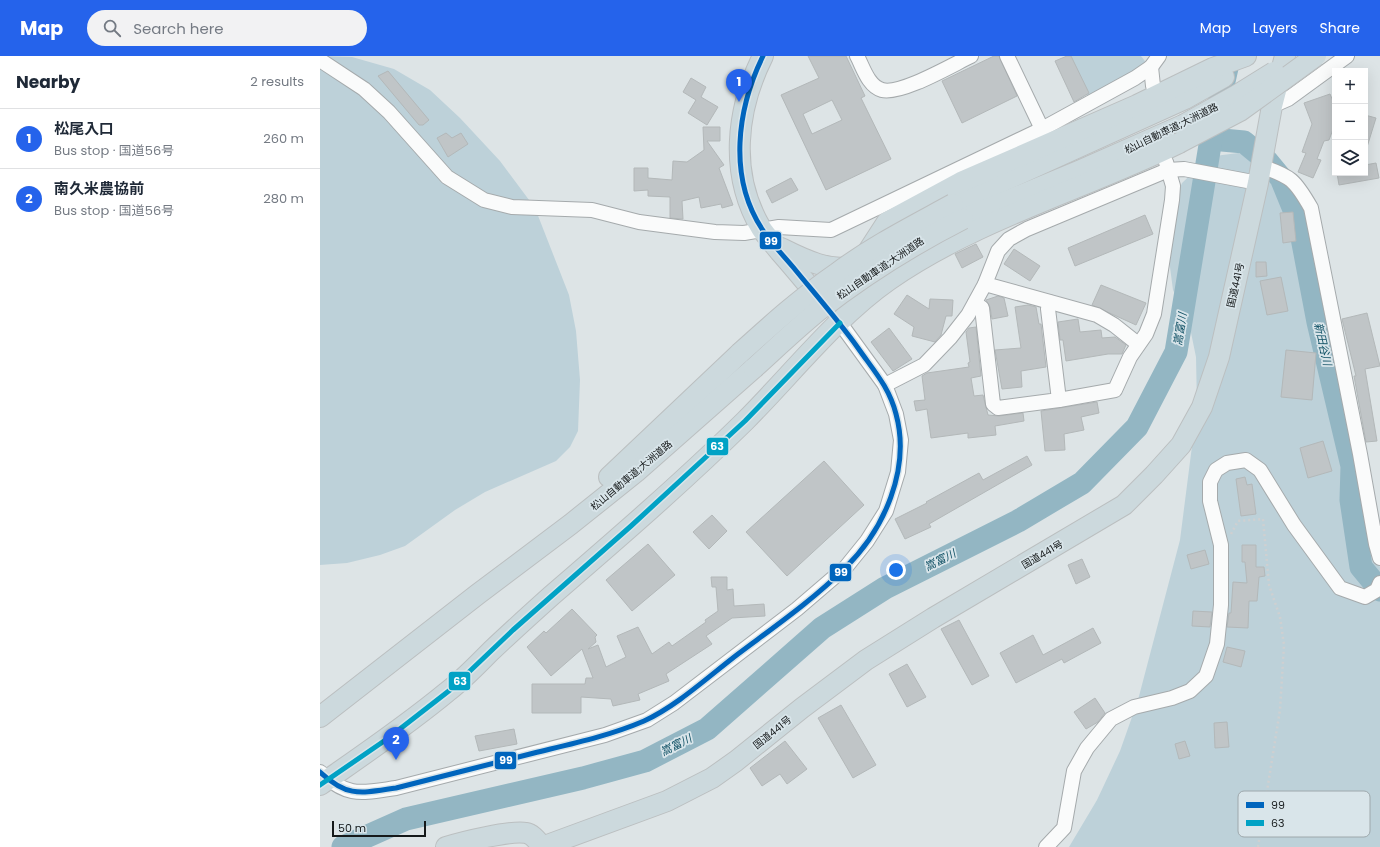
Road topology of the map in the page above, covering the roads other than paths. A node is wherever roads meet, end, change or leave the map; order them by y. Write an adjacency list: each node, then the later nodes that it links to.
1 (763, 56): 22 (highway)
2 (857, 56): 12 (street)
3 (971, 56): 12 (street)
4 (1007, 56): 17 (street)
5 (1246, 56): 15 (highway)
6 (1258, 56): 15 (highway, 松山自動車道;大洲道路)
7 (1284, 56): 16 (highway, 国道441号)
8 (1299, 56): 18 (highway, 松山自動車道;大洲道路, bridge)
9 (1316, 56): 18 (highway, bridge)
10 (1347, 56): 16 (street)
11 (320, 60): 22 (street)
12 (948, 61)
13 (1155, 62): 14 (street); 17 (street)
14 (1153, 86)
15 (1186, 91): 21 (highway, 松山自動車道;大洲道路); 24 (highway)
16 (1272, 106): 20 (highway, 国道441号)
17 (1042, 129): 22 (street)
18 (1175, 141): 19 (street); 21 (highway, 松山自動車道;大洲道路); 28 (highway)
19 (1168, 170): 20 (street); 25 (street); 29 (street)
20 (1259, 174): 32 (street); 38 (highway, 国道441号)
21 (958, 212): 34 (highway, 松山自動車道;大洲道路, bridge); 34 (highway, 松山自動車道;大洲道路, bridge)
22 (761, 228): 23 (highway)
23 (775, 246): 24 (highway); 28 (highway)
24 (862, 261): 28 (highway)
25 (985, 284): 26 (street); 27 (street)
26 (1049, 302): 29 (street); 31 (street)
27 (975, 303): 30 (street); 31 (street)
28 (840, 323): 30 (street); 36 (highway)
29 (1138, 344): 31 (street)
30 (885, 385): 36 (street)
31 (1059, 400)
32 (1380, 558)
33 (1380, 583): 39 (street)
34 (478, 594): 35 (highway, 松山自動車道;大洲道路)
35 (320, 717)
36 (323, 779)
37 (446, 847): 38 (highway, 国道441号)
38 (543, 847)
39 (1046, 847)

